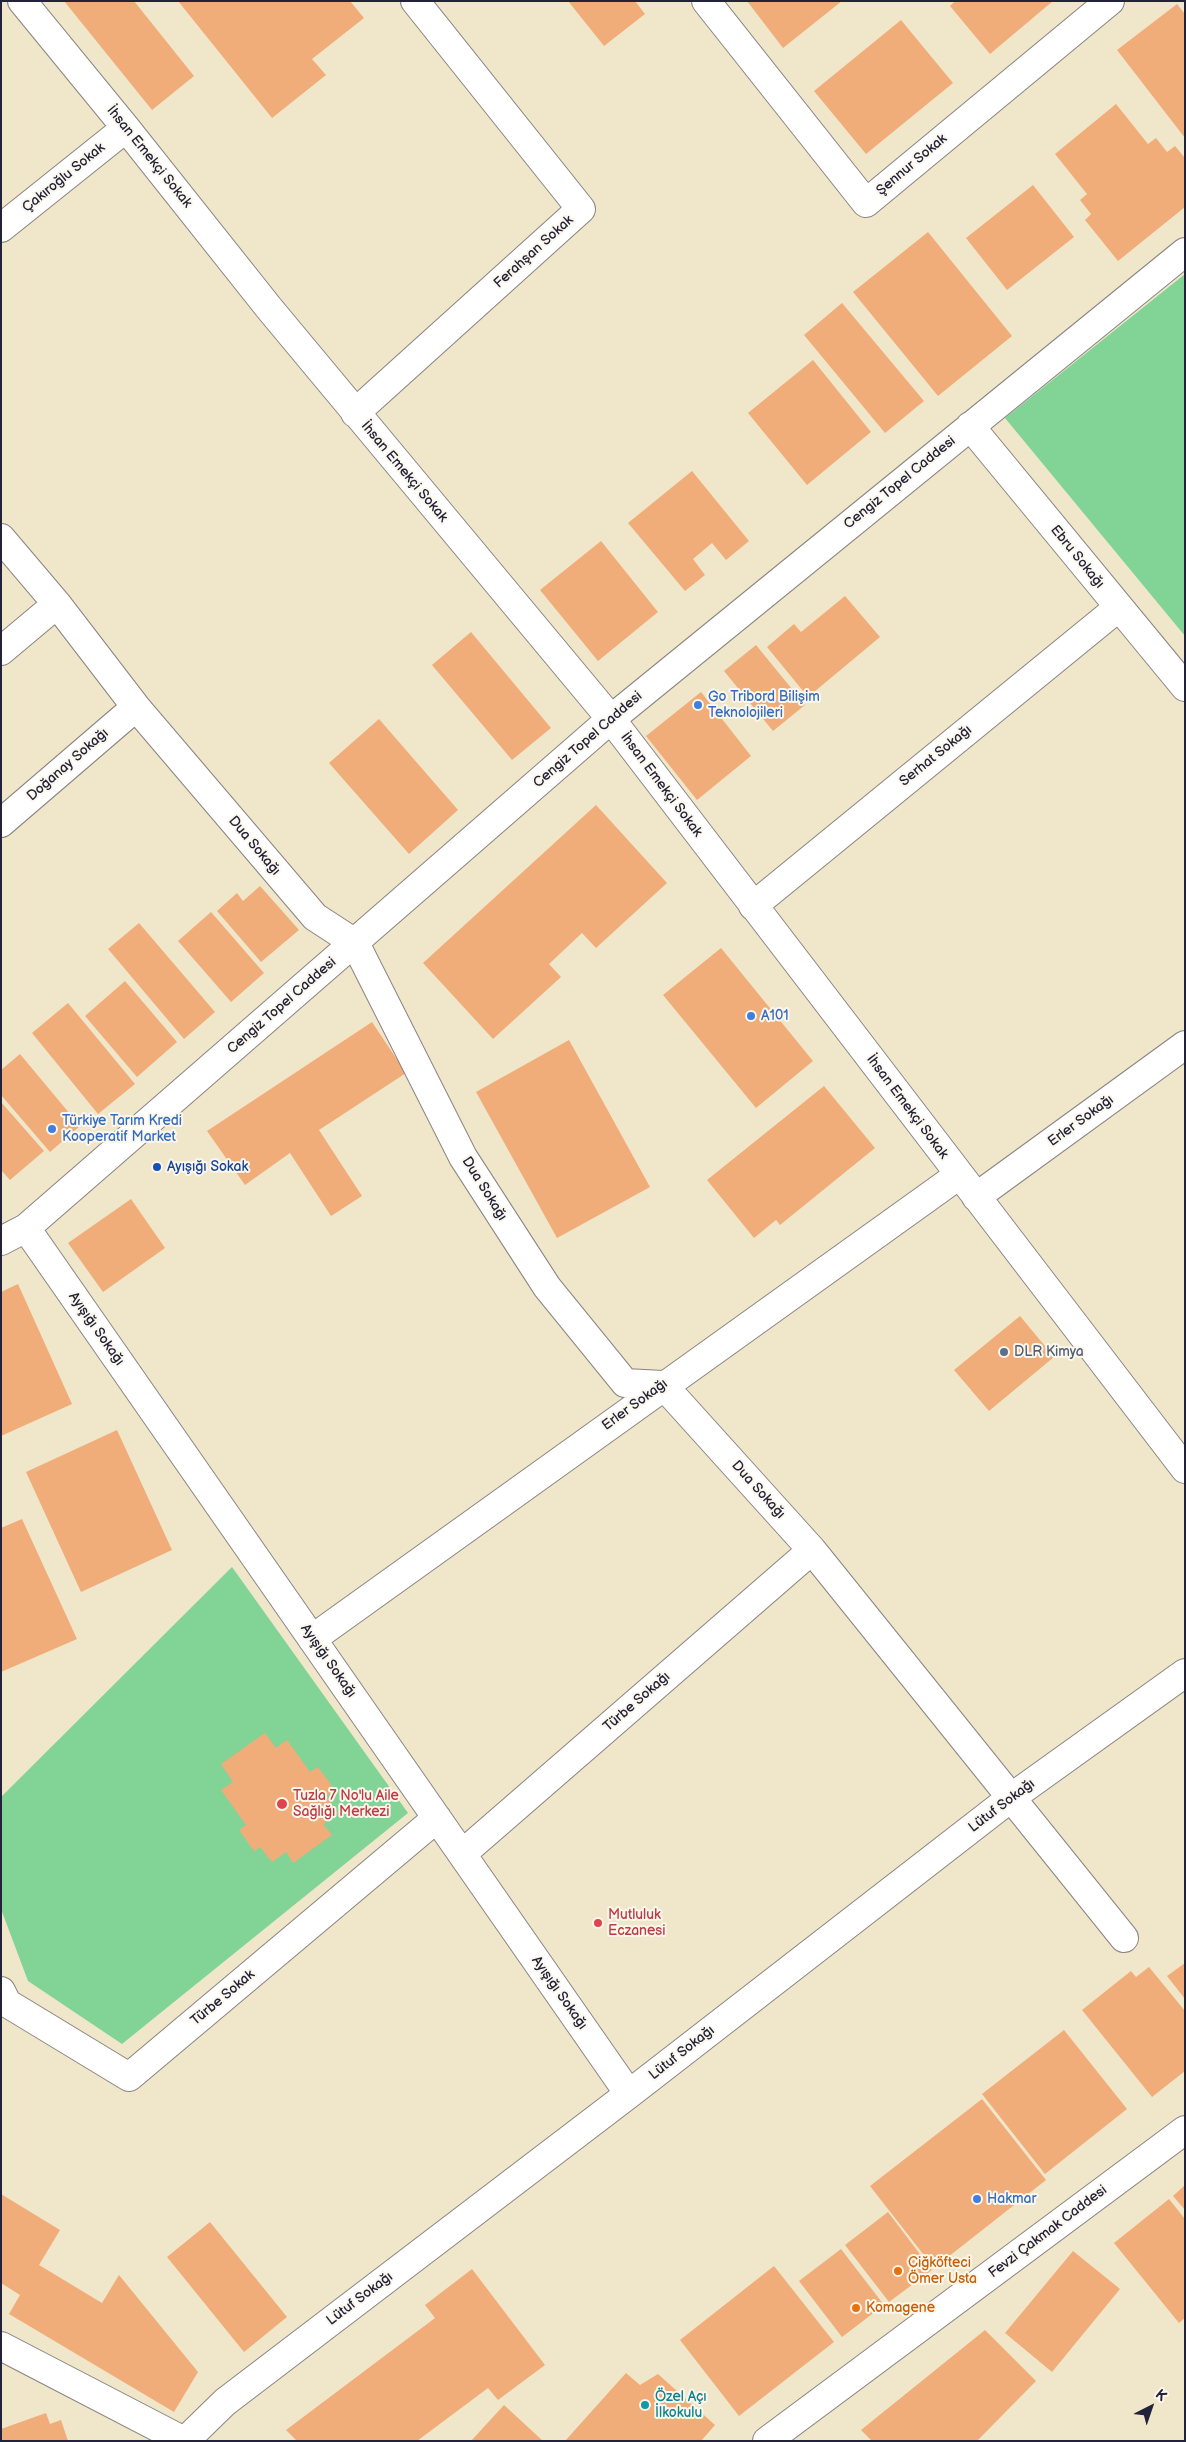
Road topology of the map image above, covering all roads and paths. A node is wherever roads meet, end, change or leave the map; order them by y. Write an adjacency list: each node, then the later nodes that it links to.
1 (22, 1): 5 (street, İhsan Emekçi Sokak)
2 (415, 1): 8 (street, Ferahşan Sokak)
3 (706, 1): 4 (street, Şennur Sokak)
4 (1110, 1)
5 (126, 128): 6 (street, Çakıroğlu Sokak); 8 (street, İhsan Emekçi Sokak)
6 (1, 228)
7 (1185, 252): 9 (street, Cengiz Topel Caddesi)
8 (356, 413): 16 (street, İhsan Emekçi Sokak)
9 (970, 426): 12 (street, Ebru Sokağı); 16 (street, Cengiz Topel Caddesi)
10 (1, 538): 11 (street, Dua Sokağı)
11 (57, 604): 13 (street); 15 (street, Dua Sokağı)
12 (1118, 607): 14 (street, Ebru Sokağı); 18 (street, Serhat Sokağı)
13 (1, 651)
14 (1185, 687)
15 (136, 707): 17 (street, Doğanay Sokağı); 19 (street, Dua Sokağı)
16 (611, 719): 18 (street, İhsan Emekçi Sokak); 19 (street, Cengiz Topel Caddesi)
17 (1, 823)
18 (753, 906): 21 (street, İhsan Emekçi Sokak)
19 (355, 943): 23 (street, Cengiz Topel Caddesi); 25 (street, Dua Sokağı)
20 (1185, 1045): 22 (street, Erler Sokağı)
21 (959, 1174): 22 (street, İhsan Emekçi Sokak); 25 (street, Erler Sokağı)
22 (976, 1197): 26 (street, İhsan Emekçi Sokak)
23 (26, 1228): 24 (street, Cengiz Topel Caddesi); 28 (street, Ayışığı Sokağı)
24 (1, 1241)
25 (663, 1385): 27 (street, Dua Sokağı); 28 (street, Erler Sokağı)
26 (1185, 1469)
27 (812, 1550): 30 (street, Dua Sokağı); 32 (street, Türbe Sokağı)
28 (312, 1639): 31 (street, Ayışığı Sokağı)
29 (1185, 1673): 30 (street, Lütuf Sokağı)
30 (1012, 1797): 33 (street, Dua Sokağı); 35 (street, Lütuf Sokağı)
31 (437, 1818): 32 (street, Ayışığı Sokağı); 34 (street, Türbe Sokak)
32 (462, 1854): 35 (street, Ayışığı Sokağı)
33 (1124, 1938)
34 (1, 1992)
35 (629, 2094): 38 (street, Lütuf Sokağı)
36 (1185, 2130): 39 (street, Fevzi Çakmak Caddesi)
37 (2, 2348): 38 (street)
38 (184, 2441)
39 (767, 2441)

